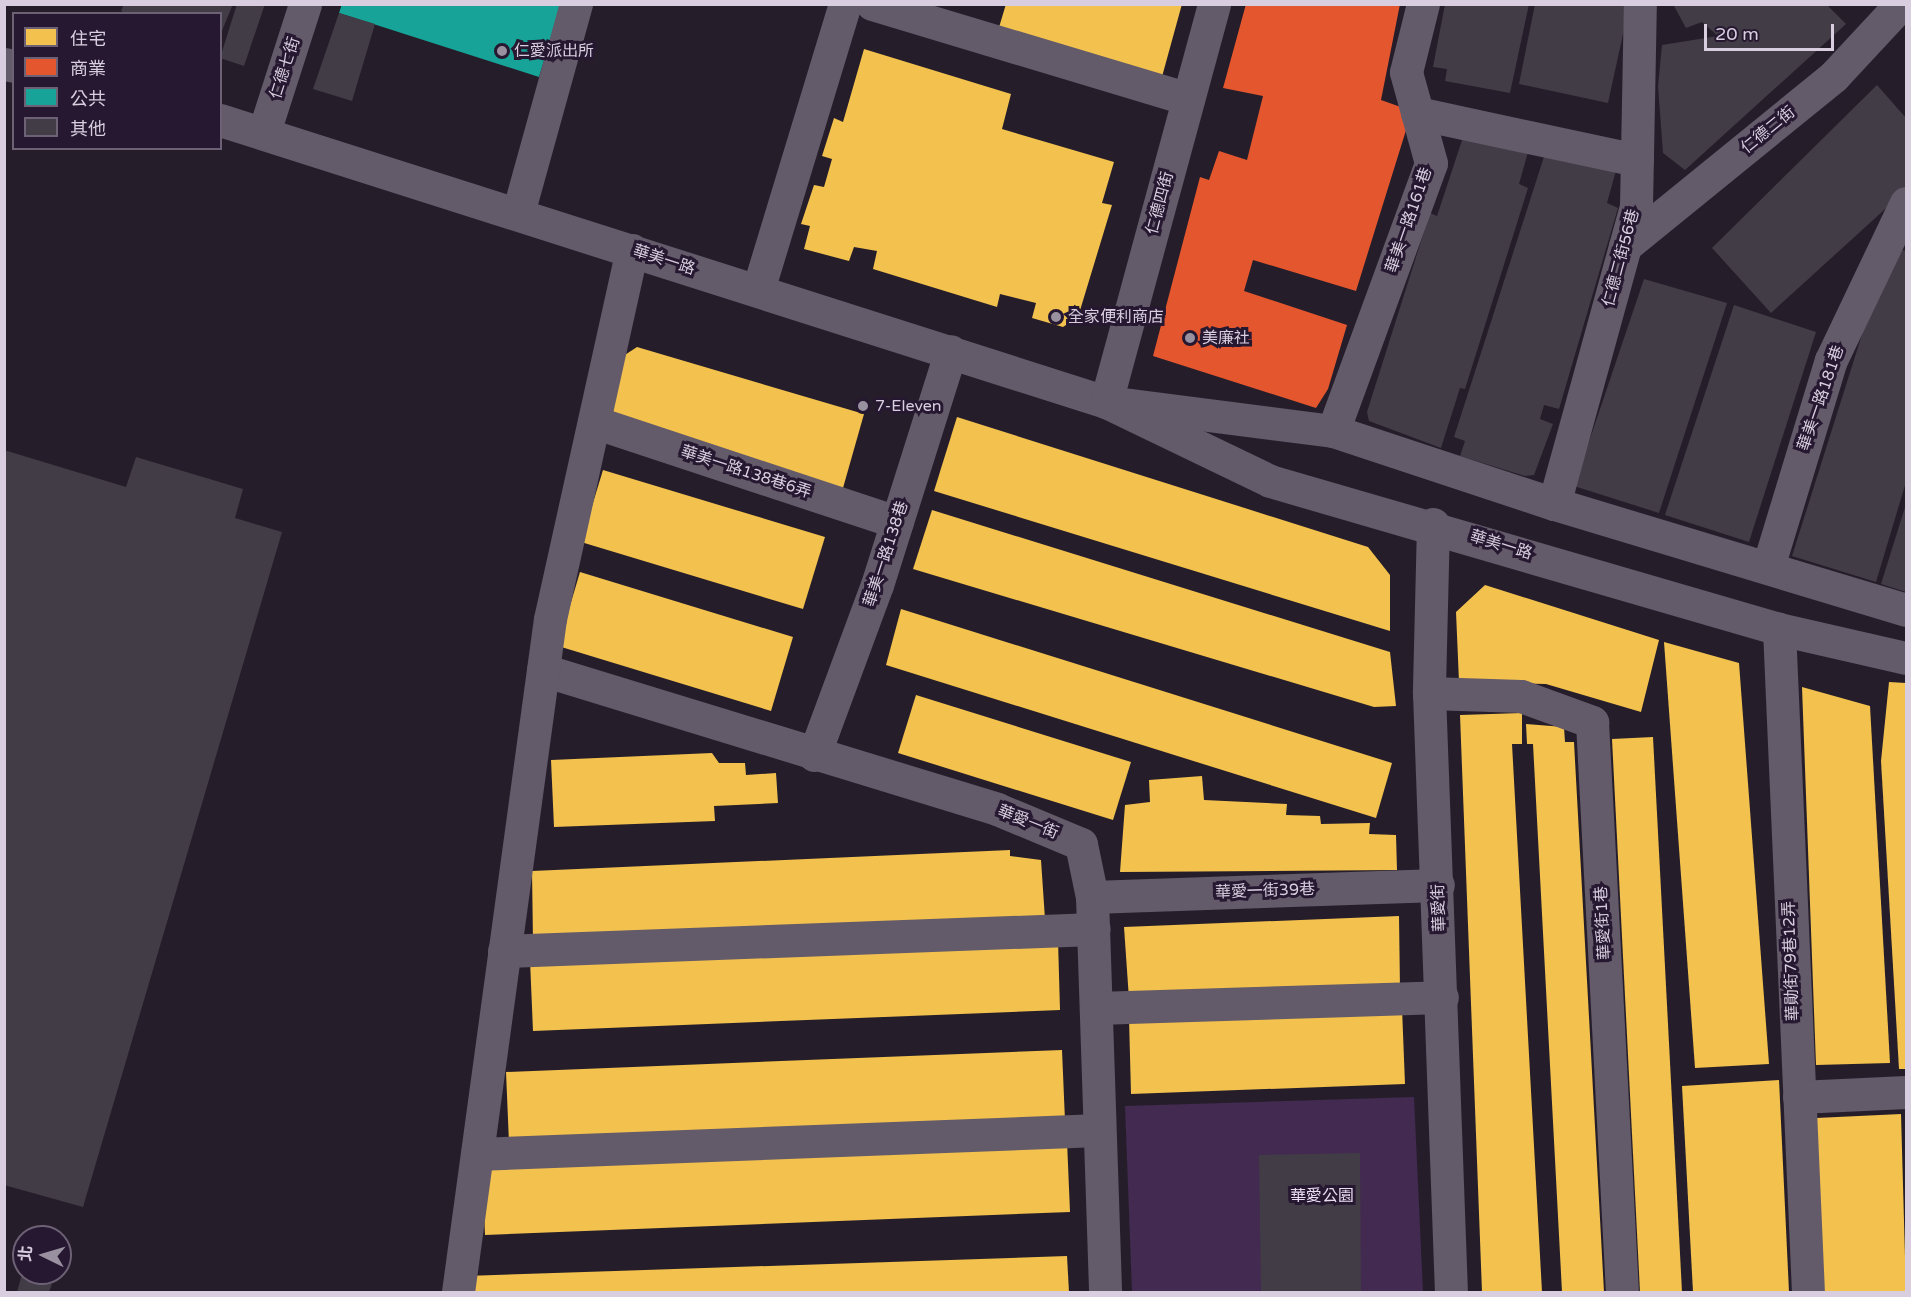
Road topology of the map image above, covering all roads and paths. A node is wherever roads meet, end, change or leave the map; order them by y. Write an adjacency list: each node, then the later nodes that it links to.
1 (305, 4): 12 (street, 仁德七街)
2 (576, 4): 15 (street)
3 (845, 4): 18 (street)
4 (872, 4): 9 (street)
5 (1214, 4): 9 (street, 仁德四街)
6 (1423, 4): 10 (street, 華美一路161巷)
7 (1640, 4): 13 (street, 仁德二街56巷)
8 (1901, 4): 16 (street, 仁德二街)
9 (1188, 99): 20 (street, 仁德四街)
10 (1417, 113): 13 (street); 22 (street, 華美一路161巷)
11 (222, 121): 12 (street, 華美一路)
12 (264, 132): 15 (street, 華美一路)
13 (1637, 160): 16 (street, 仁德二街56巷)
14 (1906, 203): 26 (street, 華美一路181巷)
15 (518, 213): 17 (street, 華美一路)
16 (1625, 246): 23 (street, 仁德二街56巷)
17 (632, 250): 18 (street, 華美一路); 21 (street)
18 (758, 290): 19 (street, 華美一路)
19 (951, 351): 20 (street, 華美一路); 24 (street, 華美一路138巷)
20 (1106, 402): 22 (street, 華美一路); 25 (street, 華美一路)
21 (594, 422): 24 (street, 華美一路138巷6弄); 30 (street)
22 (1333, 431): 23 (street, 華美一路)
23 (1554, 504): 26 (street, 華美一路)
24 (897, 522): 32 (street, 華美一路138巷)
25 (1433, 524): 28 (street, 華美一路); 31 (street, 華愛街)
26 (1768, 567): 27 (street, 華美一路)
27 (1906, 610)
28 (1779, 629): 29 (street, 華美一路); 40 (street, 華勛街79巷12弄)
29 (1906, 658)
30 (543, 670): 32 (street, 華愛一街); 36 (street)
31 (1429, 693): 33 (street, 華愛街); 46 (street, 華愛街1巷)
32 (814, 755): 34 (street, 華愛一街)
33 (1438, 885): 34 (street, 華愛一街39巷); 37 (street, 華愛街)
34 (1092, 897): 35 (street, 華愛一街)
35 (1094, 929): 36 (street); 38 (street, 華愛一街)
36 (504, 951): 42 (street)
37 (1442, 997): 38 (street); 45 (street, 華愛街)
38 (1096, 1008): 41 (street, 華愛一街)
39 (1906, 1092): 40 (street)
40 (1799, 1097): 47 (street, 華勛街79巷12弄)
41 (1099, 1130): 42 (street); 44 (street, 華愛一街)
42 (477, 1154): 43 (street)
43 (458, 1293)
44 (1105, 1293)
45 (1451, 1293)
46 (1622, 1293)
47 (1808, 1293)

